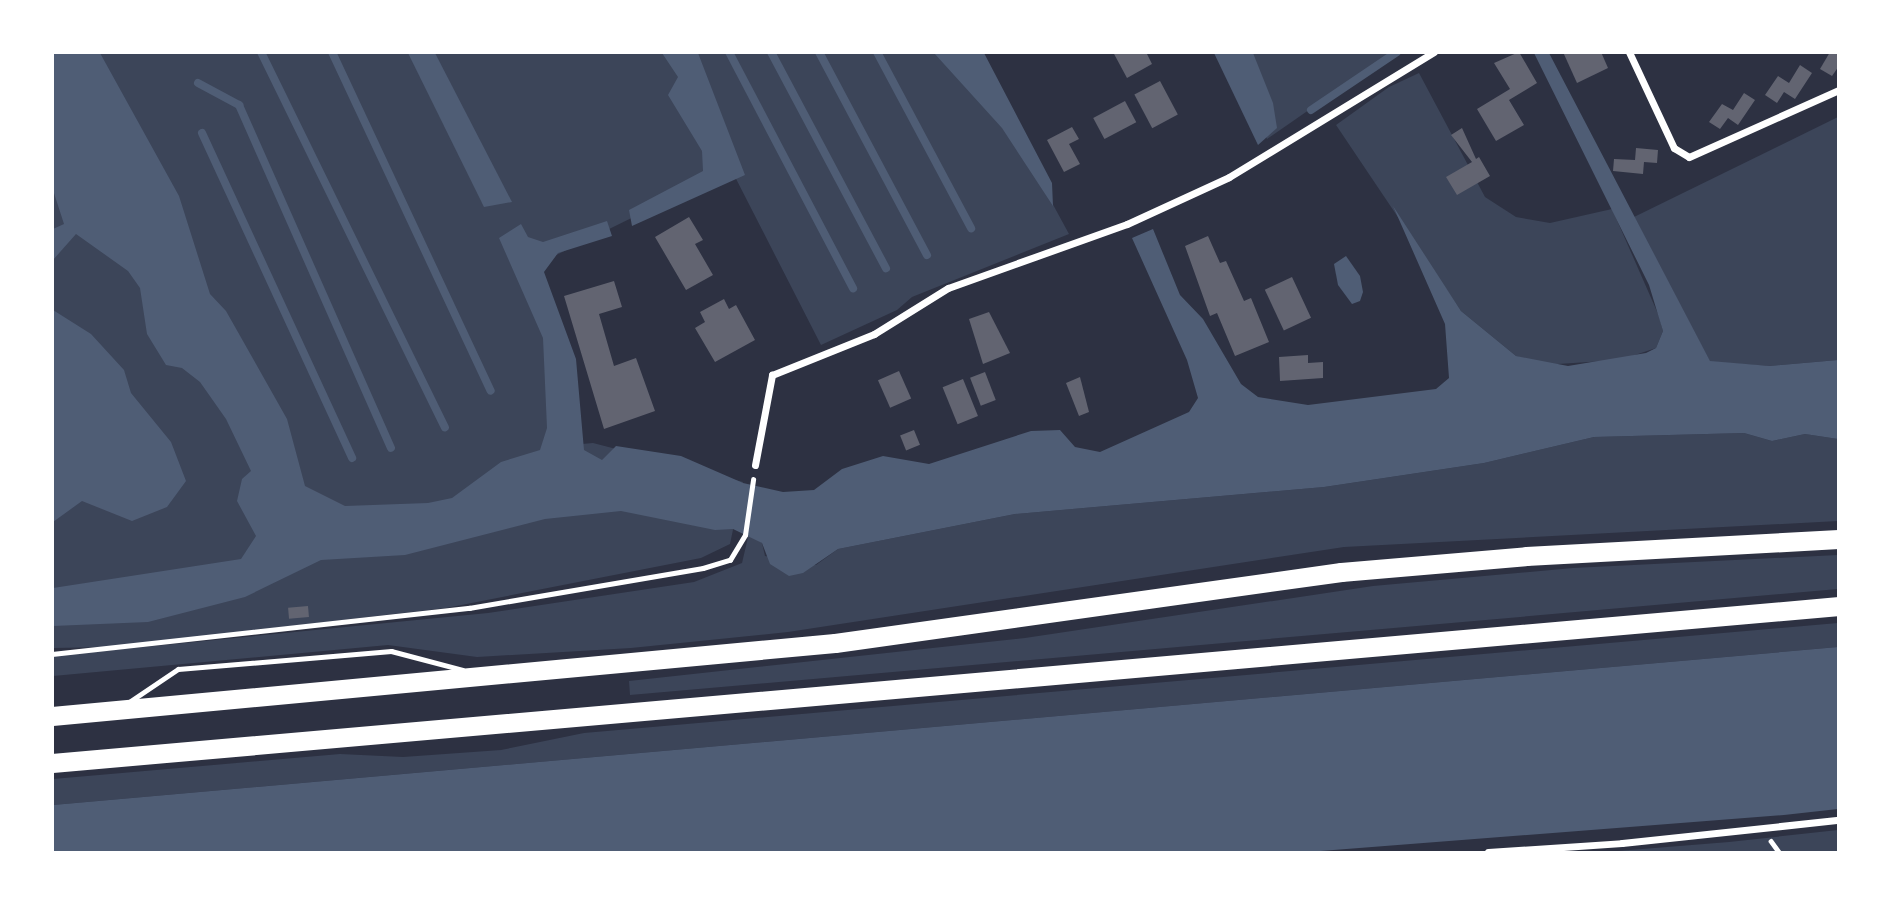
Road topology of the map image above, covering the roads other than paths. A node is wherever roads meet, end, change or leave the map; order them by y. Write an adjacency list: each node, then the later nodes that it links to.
1 (1434, 52): 4 (street)
2 (1629, 52): 3 (street)
3 (1839, 90)
4 (755, 465)
5 (1839, 539): 7 (highway)
6 (1839, 606): 10 (highway)
7 (486, 676): 8 (highway); 8 (lane)
8 (117, 710): 9 (highway)
9 (52, 716)
10 (52, 763)
11 (1839, 820): 12 (street)
12 (1488, 852)

